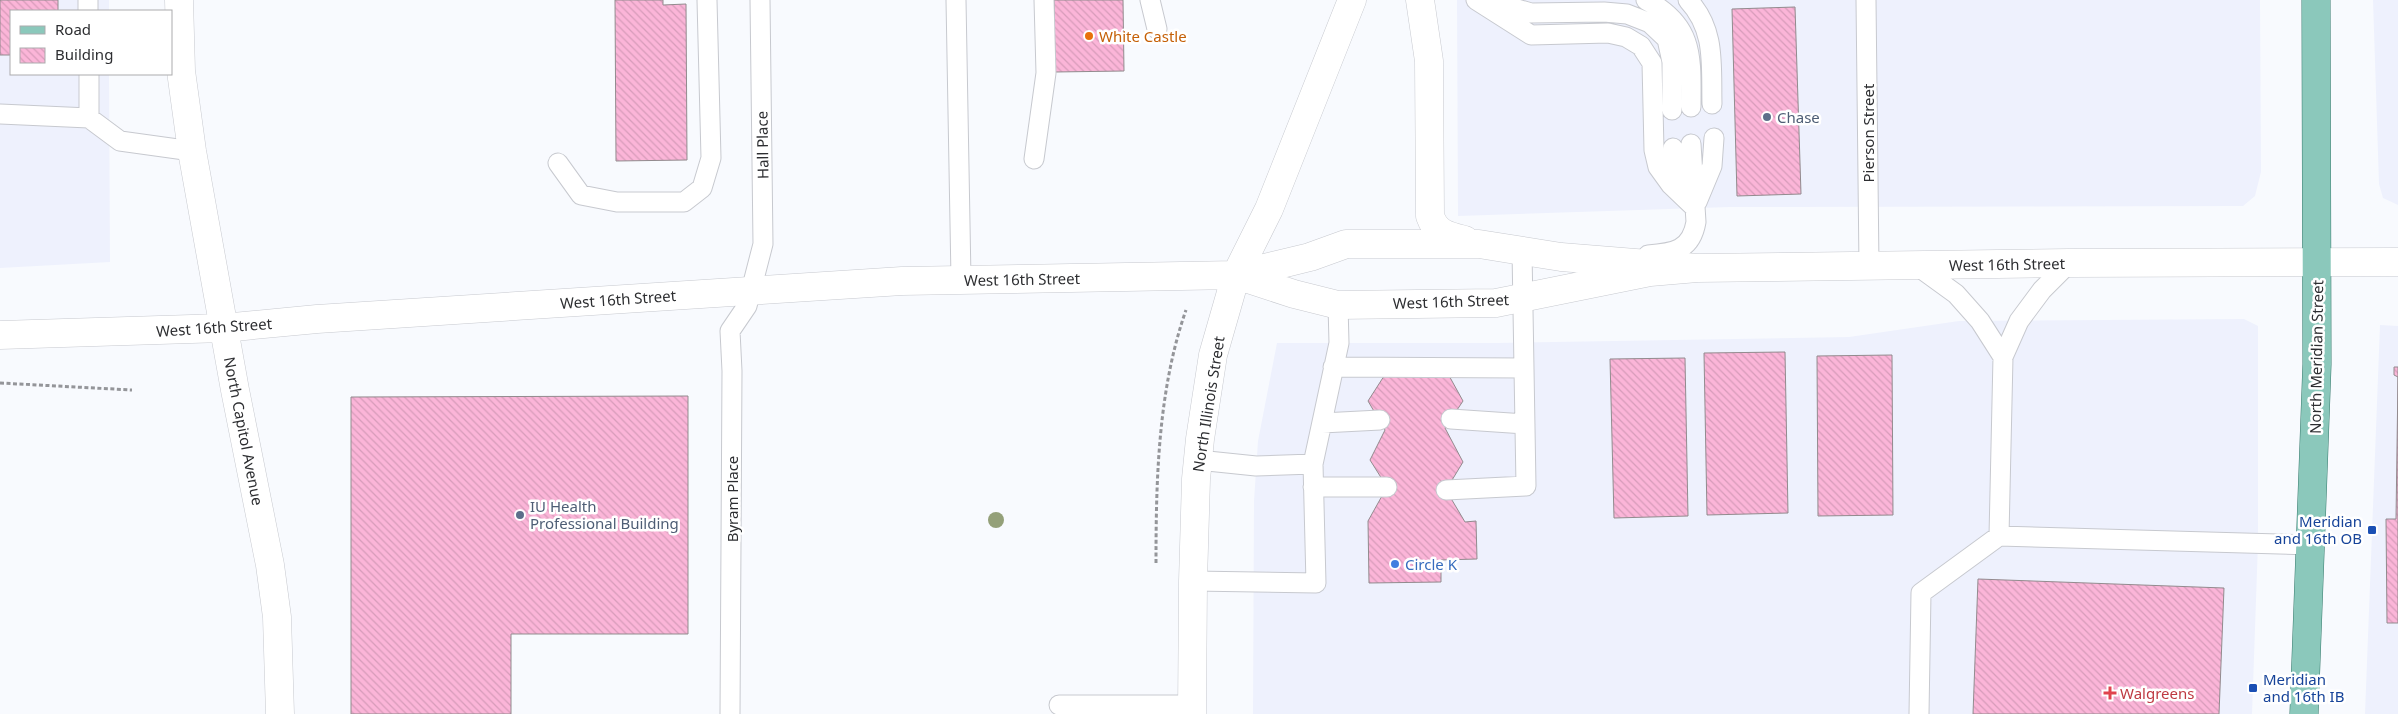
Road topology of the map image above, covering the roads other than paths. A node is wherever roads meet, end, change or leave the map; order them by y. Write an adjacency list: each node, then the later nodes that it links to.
1 (179, 0): 24 (main road, North Capitol Avenue)
2 (707, 0): 26 (lane)
3 (760, 0): 39 (lane, Hall Place)
4 (956, 0): 38 (lane)
5 (1044, 0): 25 (lane)
6 (1150, 0): 15 (lane)
7 (1352, 0): 37 (main road, North Illinois Street)
8 (1420, 0): 28 (main road)
9 (1476, 0): 27 (lane)
10 (1486, 0): 19 (lane)
11 (1646, 0): 18 (lane)
12 (1688, 0): 17 (lane)
13 (1866, 0): 34 (lane, Pierson Street)
14 (2316, 0): 31 (main road, North Meridian Street)
15 (1157, 29)
16 (89, 75): 21 (lane)
17 (1712, 104)
18 (1691, 107)
19 (1672, 110)
20 (0, 114): 21 (lane)
21 (89, 118): 24 (lane)
22 (1714, 138): 27 (lane)
23 (1682, 146): 27 (lane)
24 (192, 151): 42 (main road, North Capitol Avenue)
25 (1034, 159)
26 (558, 163)
27 (1695, 208): 30 (lane)
28 (1479, 244): 29 (main road, West 16th Street); 37 (main road, West 16th Street)
29 (1522, 252): 30 (main road, West 16th Street); 40 (lane)
30 (1599, 259): 36 (main road, West 16th Street)
31 (2317, 262): 32 (main road, West 16th Street); 33 (main road, West 16th Street); 57 (main road, North Meridian Street)
32 (2398, 262)
33 (2069, 263): 35 (main road, West 16th Street); 44 (lane)
34 (1869, 266): 35 (main road, West 16th Street); 36 (main road, West 16th Street)
35 (1916, 266): 44 (lane)
36 (1697, 268): 40 (main road, West 16th Street)
37 (1236, 275): 38 (main road, West 16th Street); 41 (main road, West 16th Street); 51 (main road, North Illinois Street)
38 (961, 279): 39 (main road, West 16th Street)
39 (751, 289): 42 (main road, West 16th Street); 62 (lane, Byram Place)
40 (1522, 297): 41 (main road, West 16th Street); 46 (lane)
41 (1338, 305): 45 (lane)
42 (223, 328): 43 (main road, West 16th Street); 61 (main road, North Capitol Avenue)
43 (0, 335)
44 (2003, 357): 56 (lane)
45 (1333, 367): 46 (lane); 49 (lane)
46 (1524, 368): 50 (lane)
47 (1451, 419): 50 (lane)
48 (1380, 420): 49 (lane)
49 (1322, 423): 52 (lane)
50 (1525, 424): 55 (lane)
51 (1198, 460): 52 (lane); 58 (main road, North Illinois Street)
52 (1313, 464): 53 (lane)
53 (1314, 487): 54 (lane); 58 (lane)
54 (1387, 487)
55 (1446, 490)
56 (1999, 536): 57 (lane); 63 (lane)
57 (2311, 545): 64 (main road, North Meridian Street)
58 (1193, 582): 60 (main road, North Illinois Street)
59 (1059, 705): 60 (lane)
60 (1192, 709)
61 (280, 714)
62 (730, 714)
63 (1919, 714)
64 (2304, 714)

